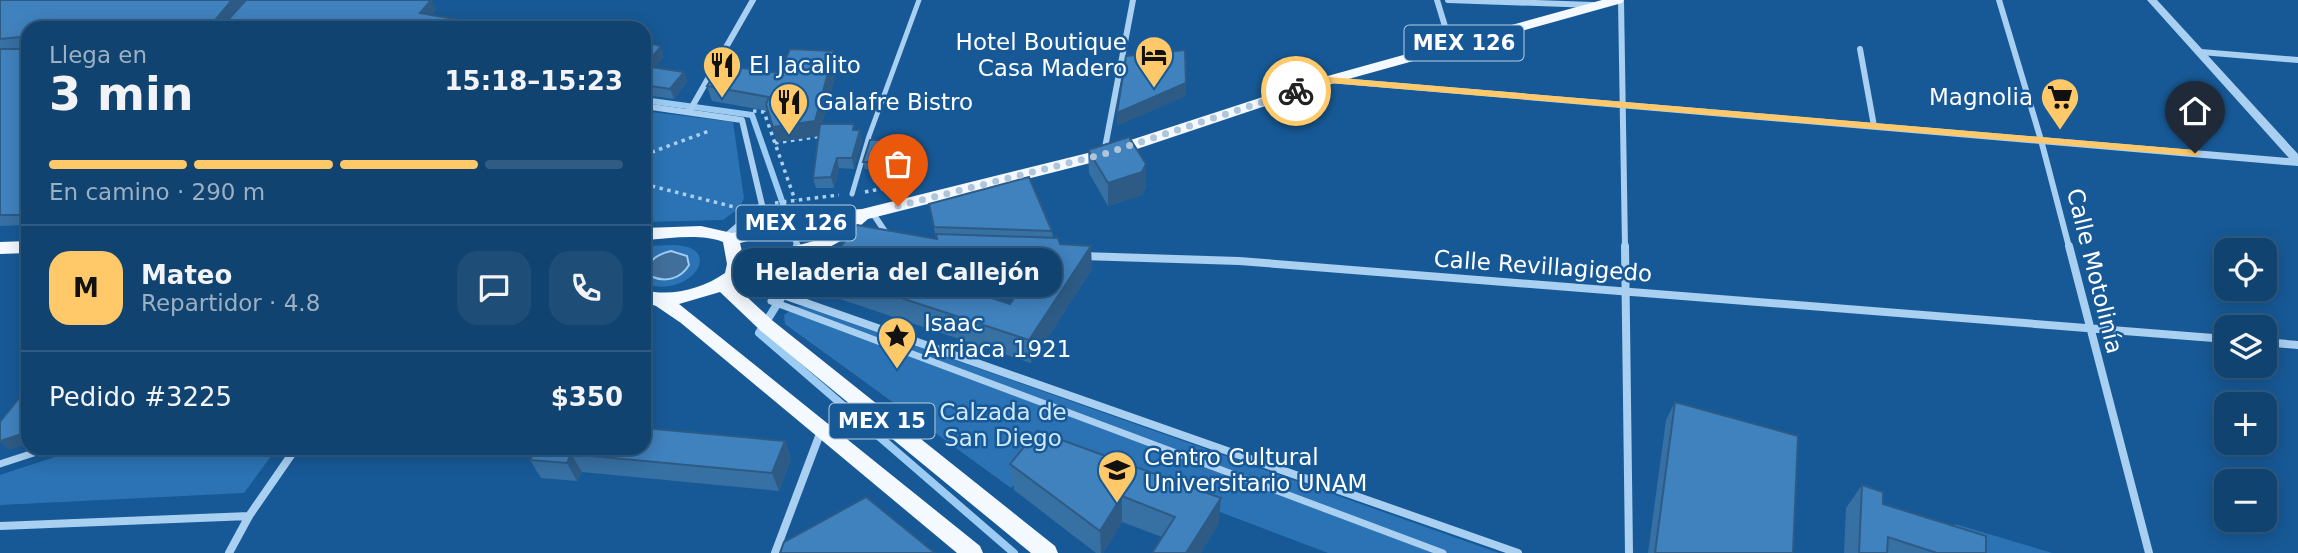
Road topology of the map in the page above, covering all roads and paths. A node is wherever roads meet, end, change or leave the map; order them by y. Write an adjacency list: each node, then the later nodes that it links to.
1 (752, 0): 17 (street)
2 (919, 0): 29 (street)
3 (1133, 0): 25 (street)
4 (1437, 0): 10 (street)
5 (1448, 0): 9 (street)
6 (1619, 0): 9 (main road, MEX 126); 15 (street)
7 (1999, 0): 22 (street, Calle Motolinía)
8 (2152, 0): 12 (street)
9 (1599, 5): 10 (main road, MEX 126)
10 (1451, 46): 14 (main road, MEX 126)
11 (1860, 49): 19 (street)
12 (2201, 52): 13 (street); 26 (street)
13 (2298, 60)
14 (1329, 80): 15 (street); 25 (main road, MEX 126)
15 (1623, 105): 19 (street); 44 (street)
16 (651, 107): 17 (street)
17 (689, 112): 37 (street)
18 (764, 112): 23 (path)
19 (1874, 126): 22 (street)
20 (720, 127): 24 (path)
21 (822, 136): 23 (path)
22 (2041, 140): 26 (street); 48 (street, Calle Motolinía)
23 (775, 144): 32 (path)
24 (651, 152)
25 (1104, 154): 35 (main road, MEX 126)
26 (2298, 161)
27 (920, 181): 29 (path)
28 (651, 186): 33 (path)
29 (852, 194): 31 (path)
30 (744, 198): 33 (path)
31 (804, 199)
32 (795, 200)
33 (739, 208): 34 (path)
34 (731, 214)
35 (867, 214): 37 (main road, MEX 126); 38 (street); 43 (main road, MEX 126)
36 (651, 234): 37 (main road)
37 (728, 238): 43 (main road)
38 (895, 240)
39 (21, 247): 40 (main road)
40 (0, 248)
41 (1077, 256): 44 (street, Calle Revillagigedo)
42 (813, 263): 46 (path)
43 (730, 276): 45 (main road, MEX 15); 46 (street); 61 (main road, MEX 15)
44 (1625, 291): 48 (street, Calle Revillagigedo); 64 (street)
45 (652, 298): 52 (main road, MEX 15)
46 (792, 298): 63 (street)
47 (771, 301): 62 (street)
48 (2089, 328): 49 (street, Calle Revillagigedo); 65 (street, Calle Motolinía)
49 (2214, 338)
50 (2277, 343): 51 (street)
51 (2298, 345)
52 (821, 430): 59 (street); 60 (main road, MEX 15)
53 (28, 455): 55 (street)
54 (291, 455): 56 (street)
55 (0, 464)
56 (249, 516): 57 (street); 58 (street)
57 (0, 526)
58 (229, 553)
59 (775, 553)
60 (972, 553)
61 (1048, 553)
62 (1443, 553)
63 (1518, 553)
64 (1629, 553)
65 (2149, 553)

